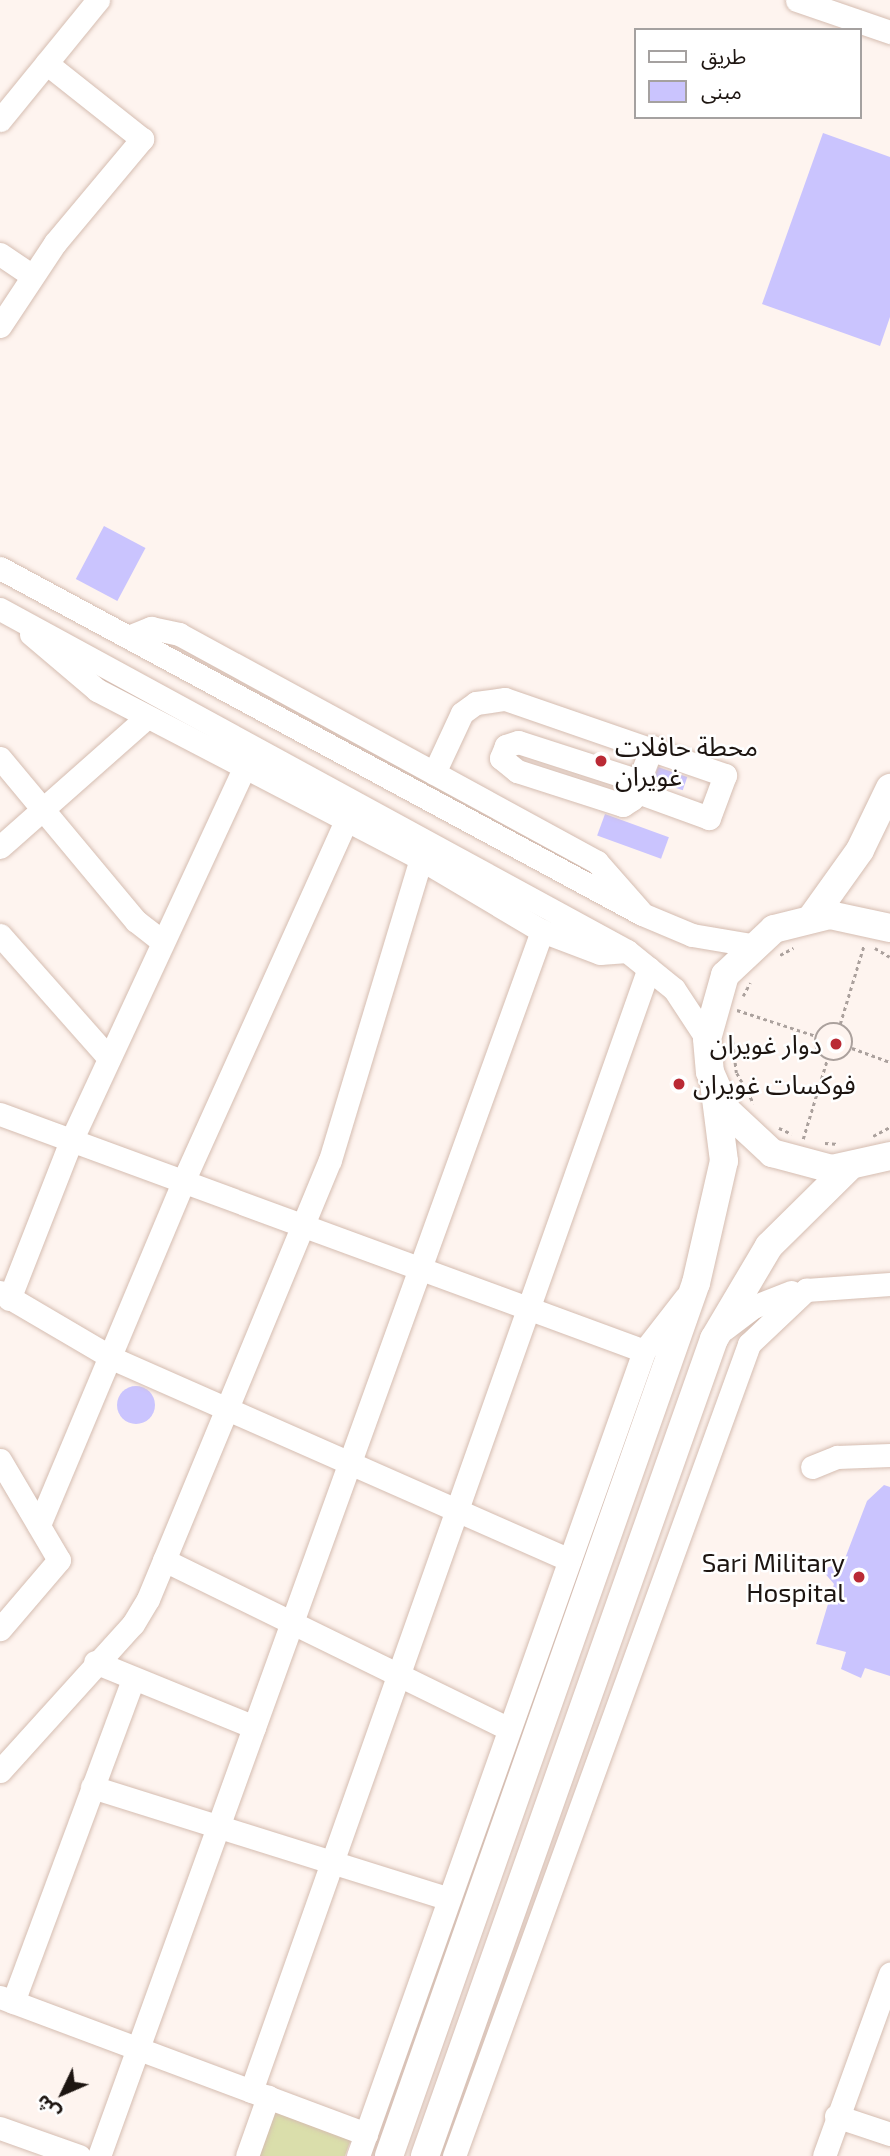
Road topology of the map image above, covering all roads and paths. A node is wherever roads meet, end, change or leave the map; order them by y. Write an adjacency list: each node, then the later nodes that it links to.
1 (98, 0): 4 (street)
2 (797, 0): 3 (street)
3 (890, 32)
4 (46, 63): 5 (street); 7 (street)
5 (0, 120)
6 (0, 254): 7 (street)
7 (32, 275): 8 (street)
8 (0, 326)
9 (0, 568): 11 (street)
10 (6, 612): 15 (street); 16 (street)
11 (131, 636): 12 (street); 13 (street)
12 (240, 668): 13 (street); 20 (street)
13 (229, 689): 14 (street)
14 (265, 709): 16 (street); 23 (street)
15 (146, 718): 19 (street); 24 (street)
16 (247, 743): 37 (street)
17 (652, 747): 20 (street); 21 (street); 21 (street)
18 (0, 758): 24 (street)
19 (244, 768): 25 (street); 33 (street)
20 (442, 777): 23 (street); 28 (street)
21 (637, 786): 21 (street)
22 (890, 788): 29 (main road)
23 (438, 803): 28 (street)
24 (45, 808): 26 (street); 33 (street)
25 (346, 820): 27 (street); 62 (street)
26 (0, 847)
27 (421, 859): 31 (street); 63 (street)
28 (642, 914): 38 (street)
29 (813, 916): 30 (main road); 38 (main road)
30 (890, 928)
31 (542, 931): 37 (street); 64 (street)
32 (0, 935): 48 (street)
33 (163, 942): 48 (street)
34 (854, 942): 35 (path)
35 (864, 944): 39 (path); 44 (path)
36 (801, 945): 38 (path)
37 (627, 951): 40 (street)
38 (762, 952): 45 (main road)
39 (890, 957)
40 (649, 968): 45 (street); 69 (street)
41 (758, 974): 42 (path)
42 (737, 1010): 43 (path); 46 (path)
43 (734, 1021)
44 (840, 1024): 46 (path); 47 (path)
45 (720, 1035): 51 (main road); 52 (path)
46 (816, 1036): 49 (path)
47 (852, 1048): 49 (path); 50 (path)
48 (109, 1058): 58 (street)
49 (827, 1060): 56 (path)
50 (890, 1062)
51 (714, 1083): 60 (main road); 65 (main road)
52 (758, 1110)
53 (1, 1118): 58 (street)
54 (774, 1124): 56 (path)
55 (890, 1128): 57 (path)
56 (803, 1139): 60 (path)
57 (867, 1139)
58 (71, 1141): 62 (street); 68 (street)
59 (890, 1156): 60 (main road)
60 (850, 1159): 61 (main road); 70 (main road)
61 (890, 1182)
62 (182, 1184): 63 (street); 72 (street)
63 (303, 1226): 64 (street); 73 (street)
64 (419, 1271): 69 (street); 76 (street)
65 (696, 1283): 71 (street); 106 (main road)
66 (890, 1284): 67 (street)
67 (806, 1290): 70 (street); 108 (street)
68 (5, 1296): 72 (street)
69 (530, 1309): 71 (street); 78 (street)
70 (714, 1339): 107 (main road)
71 (644, 1350): 81 (street)
72 (114, 1359): 73 (street); 79 (street)
73 (227, 1409): 76 (street); 80 (street)
74 (890, 1455): 77 (street)
75 (0, 1460): 79 (street)
76 (349, 1464): 78 (street); 82 (street)
77 (812, 1467)
78 (455, 1512): 81 (street); 85 (street)
79 (40, 1525): 83 (street)
80 (164, 1560): 82 (street); 84 (street)
81 (570, 1560): 88 (street)
82 (292, 1622): 85 (street); 87 (street)
83 (0, 1629)
84 (95, 1662): 86 (street); 89 (street)
85 (400, 1674): 88 (street); 92 (street)
86 (133, 1679): 87 (street); 90 (street)
87 (254, 1727): 91 (street)
88 (509, 1729): 93 (street)
89 (0, 1771)
90 (92, 1787): 91 (street); 95 (street)
91 (217, 1829): 92 (street); 96 (street)
92 (332, 1865): 93 (street); 97 (street)
93 (449, 1899): 100 (street)
94 (890, 1974): 98 (street)
95 (6, 1999): 96 (street)
96 (138, 2049): 97 (street); 103 (street)
97 (260, 2094): 100 (street); 104 (street)
98 (836, 2116): 101 (street); 109 (street)
99 (0, 2128): 102 (street)
100 (366, 2134): 105 (street)
101 (890, 2134)
102 (79, 2156)
103 (99, 2156)
104 (247, 2156)
105 (358, 2156)
106 (389, 2156)
107 (425, 2156)
108 (454, 2156)
109 (824, 2156)

